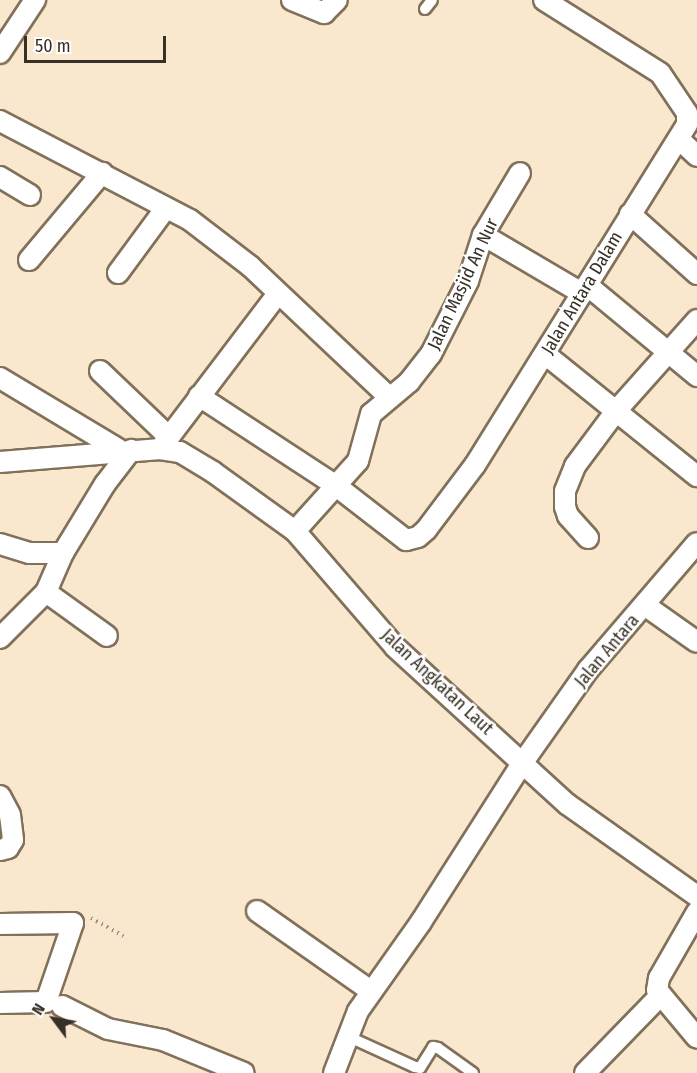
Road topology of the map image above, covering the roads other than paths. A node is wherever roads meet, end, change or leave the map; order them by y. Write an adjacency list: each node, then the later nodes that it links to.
1 (35, 0): 5 (street)
2 (292, 0): 3 (street)
3 (337, 0)
4 (544, 0): 6 (street, Jalan Antara Dalam)
5 (0, 53)
6 (692, 106): 8 (street, Jalan Antara Dalam)
7 (0, 121): 11 (street)
8 (681, 141): 9 (street); 15 (street, Jalan Antara Dalam)
9 (697, 156)
10 (520, 172): 16 (street, Jalan Masjid An Nur)
11 (102, 173): 14 (street); 17 (street)
12 (0, 177): 13 (street)
13 (30, 195)
14 (166, 208): 18 (street); 21 (street)
15 (630, 214): 19 (street); 20 (street, Jalan Antara Dalam)
16 (483, 235): 20 (street); 29 (street, Jalan Masjid An Nur)
17 (29, 260)
18 (118, 273)
19 (697, 274)
20 (585, 289): 23 (street); 24 (street, Jalan Antara Dalam)
21 (277, 296): 28 (street); 29 (street)
22 (697, 320): 23 (street)
23 (668, 351): 26 (street); 30 (street)
24 (545, 354): 30 (street); 35 (street, Jalan Antara Dalam)
25 (100, 371): 31 (street)
26 (697, 376)
27 (0, 378): 32 (street)
28 (198, 396): 31 (street); 35 (street)
29 (390, 398): 35 (street, Jalan Masjid An Nur)
30 (616, 411): 34 (street); 37 (street)
31 (164, 442): 32 (street, Jalan Angkatan Laut); 36 (street, Jalan Angkatan Laut)
32 (125, 449): 33 (street, Jalan Angkatan Laut); 40 (street)
33 (0, 462)
34 (697, 476)
35 (335, 485): 36 (street, Jalan Masjid An Nur)
36 (295, 531): 46 (street, Jalan Angkatan Laut)
37 (588, 538)
38 (697, 543): 42 (street, Jalan Antara)
39 (0, 544): 40 (street)
40 (63, 553): 41 (street)
41 (46, 592): 43 (street); 44 (street)
42 (646, 606): 45 (street); 46 (street, Jalan Antara)
43 (107, 636)
44 (0, 638)
45 (697, 642)
46 (523, 762): 49 (street, Jalan Angkatan Laut); 53 (street, Jalan Antara)
47 (0, 796): 48 (street)
48 (7, 845)
49 (697, 896)
50 (257, 910): 53 (street)
51 (697, 912): 54 (street)
52 (0, 924): 56 (street)
53 (371, 991): 57 (street, Jalan Antara)
54 (659, 997): 58 (street); 62 (street)
55 (0, 1003): 56 (street)
56 (54, 1004): 59 (street)
57 (347, 1036): 60 (street, Jalan Antara); 61 (lane)
58 (697, 1038)
59 (244, 1073)
60 (334, 1073)
61 (473, 1073)
62 (585, 1073)

